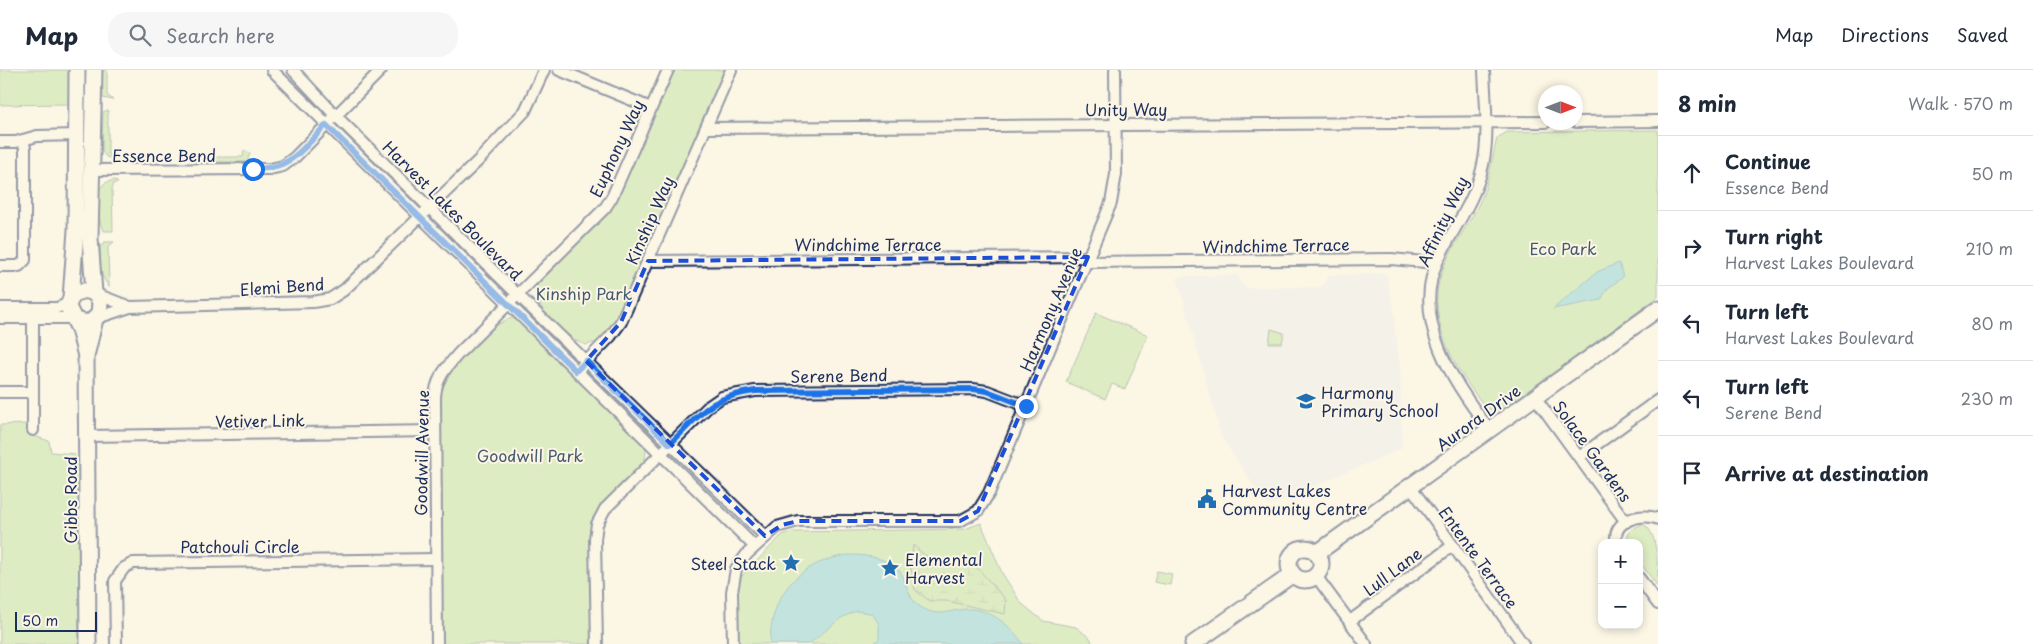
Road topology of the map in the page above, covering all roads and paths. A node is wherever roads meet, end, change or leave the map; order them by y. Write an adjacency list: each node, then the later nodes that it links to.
1 (77, 70): 21 (main road, Gibbs Road)
2 (94, 70): 24 (main road)
3 (272, 70): 19 (street, Harvest Lakes Boulevard)
4 (293, 70): 13 (street, Harvest Lakes Boulevard)
5 (381, 70): 13 (street, Essence Bend)
6 (544, 70): 25 (street, Elemi Bend)
7 (560, 70): 12 (street)
8 (668, 70): 12 (street, Euphony Way)
9 (731, 70): 20 (street, Kinship Way)
10 (1116, 70): 18 (street, Harmony Avenue)
11 (1484, 70): 17 (street, Affinity Way)
12 (651, 108): 32 (street, Euphony Way)
13 (335, 115): 19 (street, Essence Bend); 25 (street, Harvest Lakes Boulevard)
14 (1658, 121): 16 (street)
15 (1538, 122): 17 (street, Unity Way)
16 (1583, 122)
17 (1485, 123): 18 (street, Unity Way); 29 (street, Affinity Way)
18 (1116, 124): 20 (street, Unity Way); 27 (street, Harmony Avenue)
19 (326, 125): 24 (street, Essence Bend); 26 (street, Harvest Lakes Boulevard)
20 (706, 128): 28 (street, Kinship Way)
21 (77, 135): 22 (street); 37 (main road, Gibbs Road)
22 (23, 140): 23 (street); 30 (street)
23 (0, 142)
24 (92, 170): 31 (main road)
25 (430, 207): 26 (street, Elemi Bend); 32 (street, Harvest Lakes Boulevard)
26 (420, 217): 33 (street, Harvest Lakes Boulevard); 34 (street, Elemi Bend)
27 (1087, 260): 28 (street, Windchime Terrace); 29 (street, Windchime Terrace); 48 (street, Harmony Avenue)
28 (648, 261): 42 (street, Kinship Way)
29 (1436, 263): 50 (street, Affinity Way)
30 (0, 266)
31 (95, 294): 34 (street, Elemi Bend); 37 (main road); 40 (main road)
32 (518, 295): 33 (street, Goodwill Avenue); 42 (street, Harvest Lakes Boulevard)
33 (508, 305): 43 (street, Harvest Lakes Boulevard); 51 (street, Goodwill Avenue)
34 (130, 306): 40 (street, Elemi Bend)
35 (0, 308): 37 (street)
36 (1658, 309): 46 (main road, Aurora Drive)
37 (72, 310): 39 (street); 40 (main road); 41 (main road, Gibbs Road)
38 (0, 318): 39 (street)
39 (32, 318): 45 (street)
40 (96, 319): 41 (main road, Gibbs Road)
41 (86, 356): 52 (main road, Gibbs Road)
42 (586, 361): 43 (street, Kinship Way); 53 (street, Harvest Lakes Boulevard)
43 (576, 371): 54 (street, Harvest Lakes Boulevard)
44 (0, 392): 45 (street)
45 (33, 392): 49 (street)
46 (1535, 397): 50 (main road, Aurora Drive); 55 (street, Solace Gardens)
47 (1658, 400): 55 (street)
48 (1026, 406): 53 (street, Serene Bend); 59 (street, Harmony Avenue)
49 (33, 430)
50 (1490, 430): 56 (main road, Aurora Drive)
51 (435, 431): 52 (street, Vetiver Link); 64 (street, Goodwill Avenue)
52 (87, 436): 71 (main road, Gibbs Road)
53 (670, 444): 54 (street, Serene Bend); 59 (street, Harvest Lakes Boulevard)
54 (660, 454): 61 (street, Harvest Lakes Boulevard); 74 (street, Serene Bend)
55 (1579, 457): 58 (street, Solace Gardens)
56 (1411, 487): 62 (street, Entente Terrace); 63 (main road, Aurora Drive)
57 (1658, 519): 58 (street, Solace Gardens)
58 (1626, 522): 60 (street, Solace Gardens)
59 (765, 536): 61 (street, Harmony Avenue)
60 (1616, 539)
61 (754, 546): 75 (street, Harmony Avenue)
62 (1452, 546): 69 (street, Lull Lane); 77 (street, Entente Terrace)
63 (1317, 553): 65 (main road); 66 (main road)
64 (436, 560): 72 (street, Patchouli Circle); 73 (street, Goodwill Avenue)
65 (1293, 574): 66 (main road); 70 (main road)
66 (1316, 576): 69 (street)
67 (1643, 583): 68 (street)
68 (1658, 604)
69 (1350, 621): 76 (street)
70 (1199, 642)
71 (88, 644)
72 (116, 644)
73 (438, 644)
74 (597, 644)
75 (733, 644)
76 (1366, 644)
77 (1523, 644)

